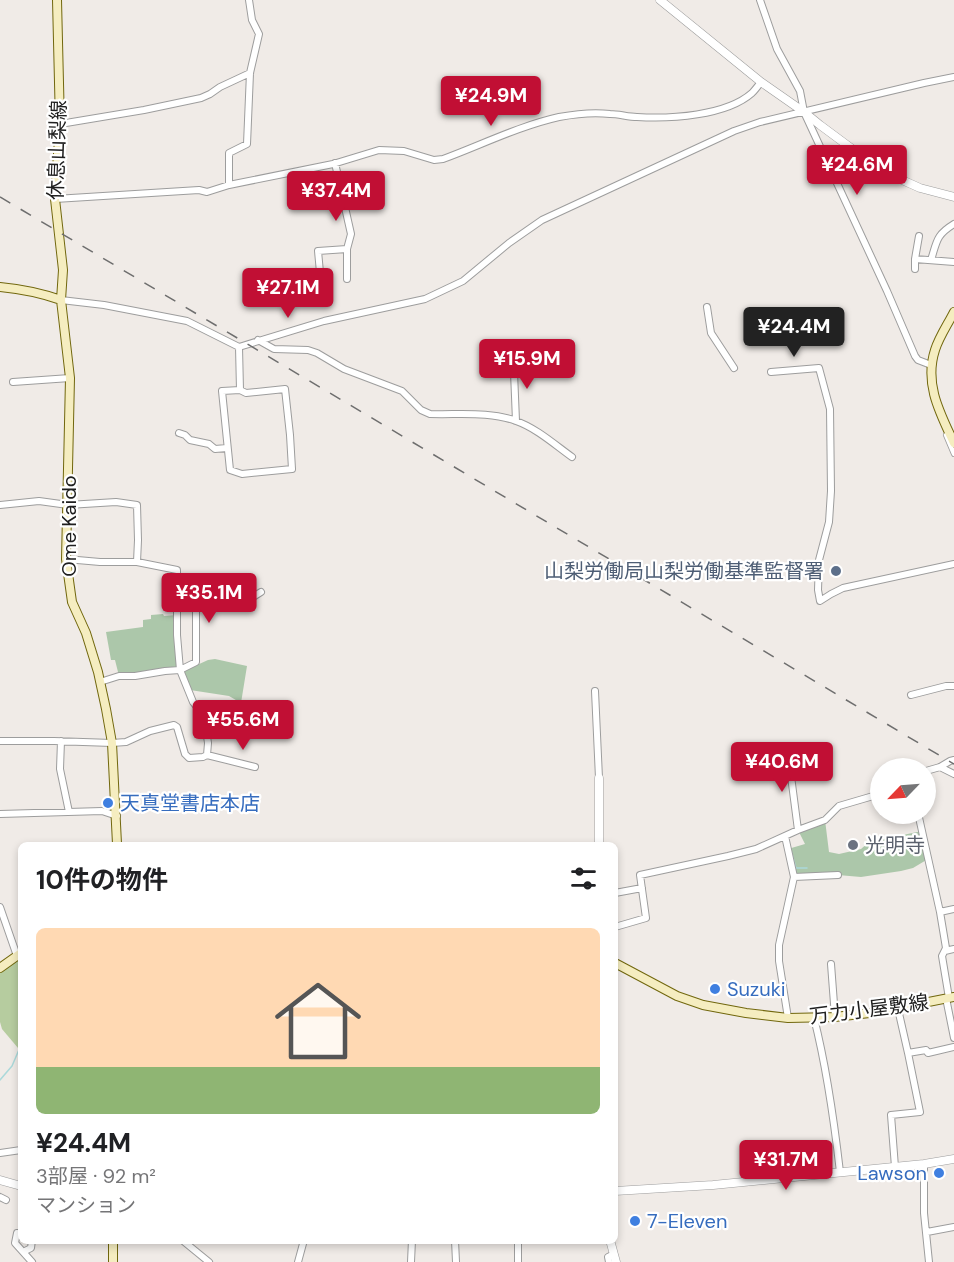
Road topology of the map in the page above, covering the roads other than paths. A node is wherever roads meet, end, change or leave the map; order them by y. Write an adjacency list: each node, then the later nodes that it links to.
1 (57, 0): 9 (main road, 休息山梨線)
2 (249, 0): 5 (street)
3 (660, 0): 7 (street)
4 (759, 0): 8 (street)
5 (250, 73): 9 (street); 11 (street)
6 (954, 77): 8 (street)
7 (761, 82): 8 (street); 10 (street)
8 (804, 112): 12 (street); 27 (street); 30 (street)
9 (60, 124): 13 (main road, 休息山梨線)
10 (335, 163): 11 (street); 16 (street)
11 (229, 185): 13 (street)
12 (954, 197)
13 (55, 200): 24 (main road, 休息山梨線)
14 (954, 224): 18 (street)
15 (919, 236): 17 (street)
16 (347, 249): 21 (street); 22 (street)
17 (915, 259): 18 (street); 20 (street)
18 (931, 260): 19 (street)
19 (954, 262)
20 (915, 269)
21 (347, 279)
22 (321, 283)
23 (0, 287): 24 (main road)
24 (61, 300): 28 (street); 33 (main road, Ome Kaido)
25 (707, 307): 31 (street)
26 (954, 312): 30 (main road)
27 (258, 340): 28 (street); 36 (street)
28 (239, 347): 35 (street)
29 (541, 362): 36 (street)
30 (932, 364): 39 (main road)
31 (734, 368)
32 (771, 372): 47 (street)
33 (70, 378): 34 (street); 44 (main road, Ome Kaido)
34 (13, 382)
35 (240, 390): 40 (street); 40 (street)
36 (516, 421): 42 (street)
37 (941, 423): 41 (street)
38 (179, 433): 40 (street)
39 (954, 443)
40 (228, 448)
41 (954, 454)
42 (572, 457)
43 (0, 505): 44 (street)
44 (68, 505): 45 (main road, Ome Kaido); 46 (street)
45 (66, 558): 46 (street); 50 (main road, Ome Kaido)
46 (137, 562): 49 (street)
47 (954, 564)
48 (261, 592): 49 (street)
49 (180, 670): 50 (street); 58 (street)
50 (100, 682): 56 (main road, Ome Kaido)
51 (954, 686): 53 (street)
52 (595, 691): 64 (street)
53 (911, 695)
54 (0, 741): 55 (street)
55 (61, 741): 56 (street); 66 (street)
56 (112, 743): 58 (street); 68 (main road, Ome Kaido)
57 (788, 753): 70 (street)
58 (207, 754): 61 (street)
59 (954, 760): 60 (street)
60 (940, 766): 62 (street); 63 (street)
61 (255, 767)
62 (936, 767)
63 (954, 774)
64 (599, 778): 73 (street)
65 (870, 797): 70 (street)
66 (69, 812): 67 (street); 68 (street)
67 (0, 814)
68 (117, 816): 72 (main road, Ome Kaido)
69 (920, 824): 80 (street)
70 (798, 830): 71 (street)
71 (785, 836): 75 (street); 76 (street)
72 (117, 842)
73 (599, 842)
74 (838, 875): 75 (street)
75 (794, 877): 92 (street)
76 (642, 888): 77 (street); 81 (street)
77 (618, 892)
78 (0, 907): 84 (street)
79 (954, 909): 80 (street)
80 (940, 912): 83 (street)
81 (618, 926)
82 (954, 949): 83 (street)
83 (945, 951): 89 (street)
84 (18, 952)
85 (18, 955): 88 (main road)
86 (831, 964): 91 (street)
87 (618, 965): 92 (main road, 万力小屋敷線)
88 (0, 968)
89 (950, 998): 90 (main road, 万力小屋敷線); 94 (street)
90 (898, 1009): 91 (main road, 万力小屋敷線); 96 (street)
91 (836, 1017): 93 (main road, 万力小屋敷線)
92 (788, 1018): 93 (main road, 万力小屋敷線)
93 (814, 1018): 102 (street)
94 (954, 1038)
95 (954, 1047): 96 (street)
96 (908, 1053): 101 (street)
97 (18, 1150): 98 (street)
98 (0, 1153)
99 (954, 1159): 100 (street)
100 (924, 1164): 101 (street); 107 (street)
101 (895, 1167): 102 (street)
102 (840, 1172): 105 (street)
103 (0, 1180): 104 (street)
104 (18, 1185)
105 (618, 1191)
106 (954, 1227): 107 (street)
107 (927, 1232): 126 (street)
108 (17, 1233): 117 (street)
109 (32, 1244): 117 (street)
110 (113, 1244): 120 (main road)
111 (187, 1244): 121 (street)
112 (303, 1244): 122 (street)
113 (412, 1244): 123 (street)
114 (455, 1244): 124 (street)
115 (518, 1244): 125 (street)
116 (611, 1244): 118 (street)
117 (23, 1252): 119 (street)
118 (613, 1259)
119 (32, 1262)
120 (113, 1262)
121 (209, 1262)
122 (298, 1262)
123 (411, 1262)
124 (456, 1262)
125 (518, 1262)
126 (929, 1262)

